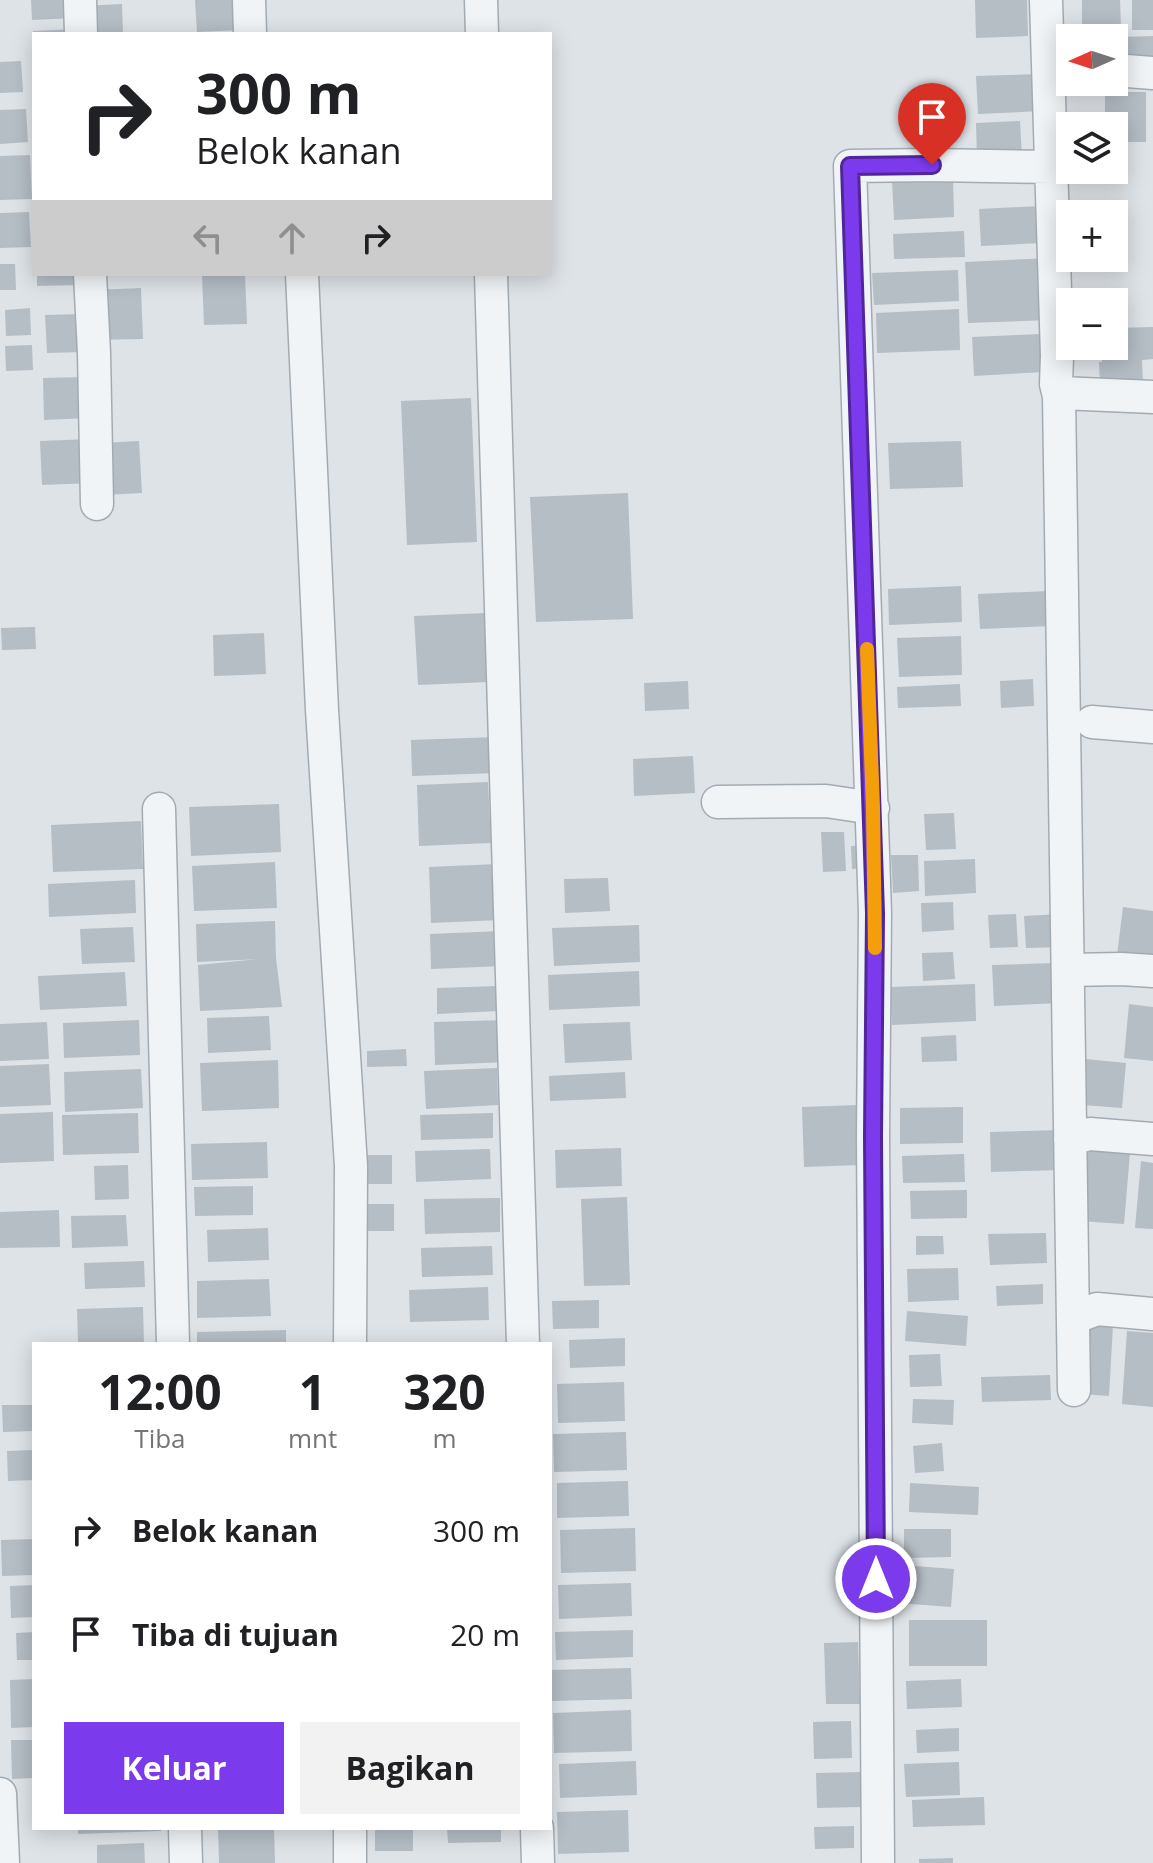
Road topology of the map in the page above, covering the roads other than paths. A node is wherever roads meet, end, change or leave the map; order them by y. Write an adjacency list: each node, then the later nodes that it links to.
1 (80, 0): 5 (street)
2 (249, 0): 6 (street)
3 (481, 0): 7 (street)
4 (1046, 0): 8 (street)
5 (81, 32)
6 (250, 32)
7 (482, 32)
8 (1056, 51)
9 (1128, 71): 10 (street)
10 (1153, 73)
11 (1057, 96): 12 (street)
12 (1051, 167): 16 (street); 22 (street)
13 (90, 276): 18 (street)
14 (302, 276): 31 (street)
15 (491, 276): 32 (street)
16 (1059, 396): 17 (street); 24 (street)
17 (1153, 397)
18 (97, 504)
19 (1092, 722): 20 (street)
20 (1153, 727)
21 (718, 802): 22 (street)
22 (873, 808): 42 (street)
23 (159, 809): 30 (street)
24 (1068, 970): 25 (street); 26 (street)
25 (1153, 971)
26 (1070, 1139): 27 (street); 29 (street)
27 (1153, 1139)
28 (1153, 1314): 29 (street)
29 (1073, 1318): 33 (street)
30 (173, 1342)
31 (350, 1342)
32 (523, 1342)
33 (1074, 1390)
34 (0, 1794): 38 (street)
35 (185, 1830): 39 (street)
36 (350, 1830): 40 (street)
37 (537, 1830): 41 (street)
38 (3, 1863)
39 (186, 1863)
40 (350, 1863)
41 (538, 1863)
42 (878, 1863)

